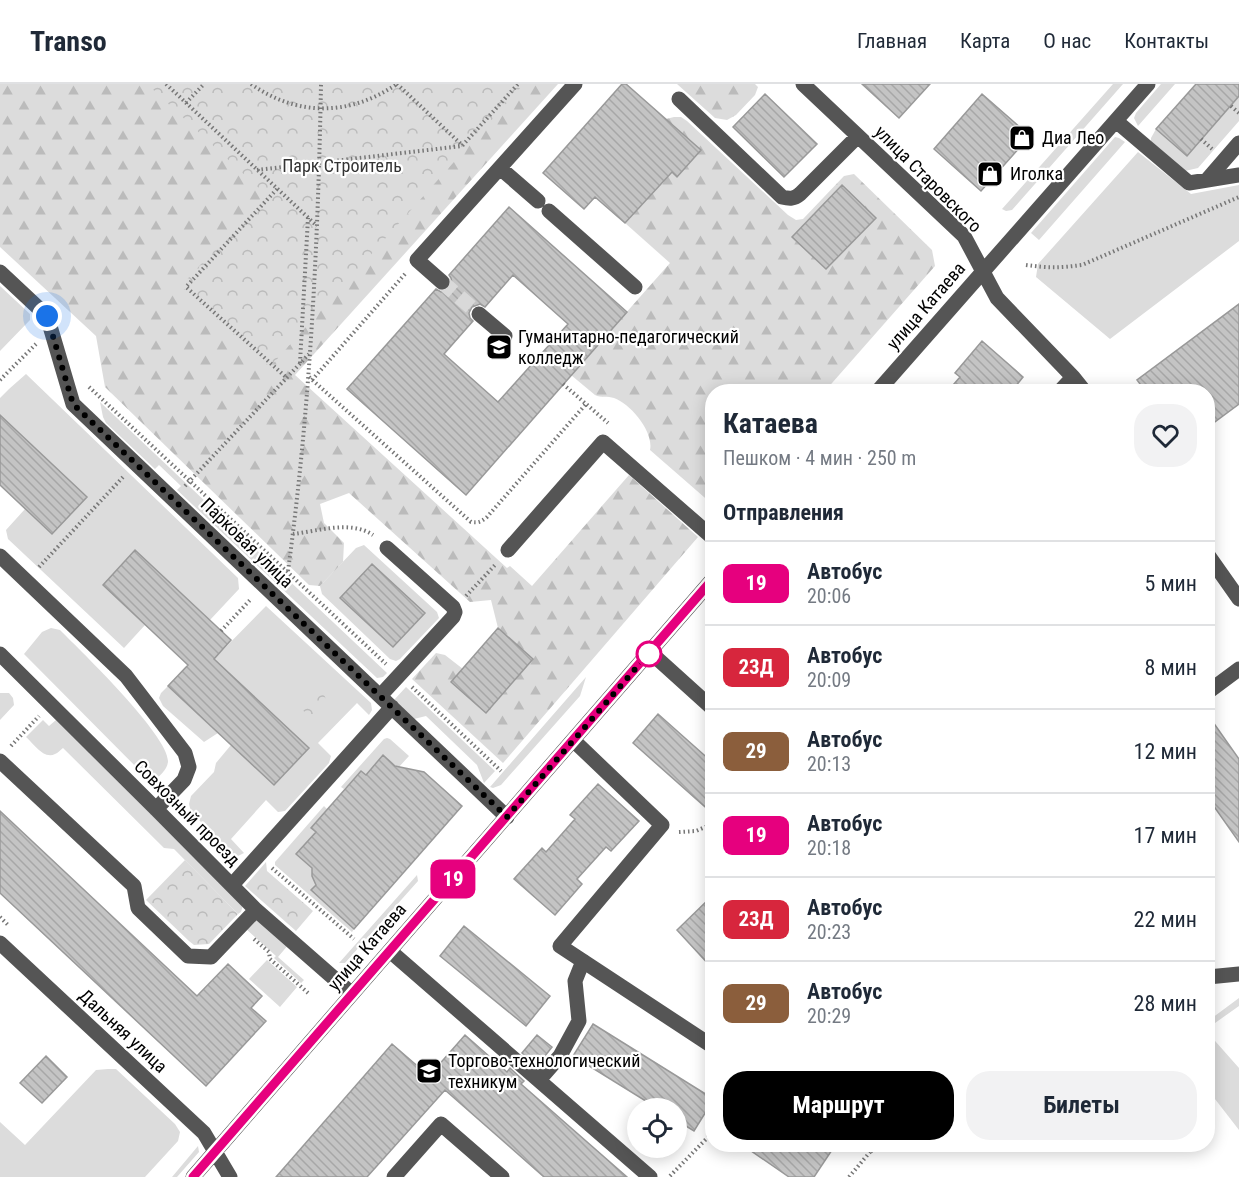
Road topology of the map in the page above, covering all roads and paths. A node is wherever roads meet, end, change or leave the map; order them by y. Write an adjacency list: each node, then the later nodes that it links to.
1 (166, 84): 11 (path)
2 (204, 84): 11 (path)
3 (251, 84): 13 (path)
4 (321, 84): 13 (path)
5 (397, 84): 13 (path); 18 (path)
6 (518, 84): 18 (path)
7 (575, 84): 20 (street)
8 (803, 84): 16 (street, улица Старовского)
9 (1148, 84): 15 (street, улица Катаева)
10 (679, 99): 16 (street)
11 (186, 103): 21 (path)
12 (1231, 106): 14 (path)
13 (321, 109): 19 (path)
14 (1239, 113)
15 (1116, 121): 23 (street); 30 (street, улица Катаева)
16 (858, 136): 30 (street, улица Старовского)
17 (1239, 143): 23 (street)
18 (462, 146): 19 (path)
19 (319, 163): 21 (path); 27 (path)
20 (500, 168): 28 (street); 33 (street)
21 (257, 170): 24 (path)
22 (1239, 174): 23 (street)
23 (1207, 180)
24 (277, 189): 26 (path); 40 (path)
25 (1239, 197): 29 (path)
26 (308, 217): 27 (path); 38 (path)
27 (317, 227): 36 (path)
28 (417, 260): 32 (street); 41 (path)
29 (1026, 265)
30 (983, 270): 39 (street, улица Старовского); 45 (street, улица Катаева)
31 (0, 272): 48 (street, Парковая улица)
32 (442, 282)
33 (635, 287)
34 (479, 314): 35 (street)
35 (504, 336)
36 (310, 354): 38 (path); 41 (path)
37 (17, 363): 42 (path)
38 (300, 364): 40 (path)
39 (1072, 376): 46 (street); 47 (street, улица Старовского)
40 (287, 378): 49 (path)
41 (311, 379): 44 (path); 52 (path)
42 (0, 380)
43 (86, 384): 49 (path)
44 (563, 384)
45 (884, 384)
46 (1066, 384)
47 (1078, 384)
48 (135, 464): 50 (street, Парковая улица); 57 (path)
49 (190, 480): 50 (path); 52 (path)
50 (173, 499): 67 (street, Парковая улица)
51 (705, 531): 54 (street)
52 (293, 534): 53 (path)
53 (387, 548): 60 (street)
54 (508, 550): 60 (path)
55 (0, 556): 57 (street)
56 (1215, 565): 59 (street)
57 (26, 580): 73 (street)
58 (705, 588): 63 (street, улица Катаева)
59 (1239, 599)
60 (454, 610): 67 (street)
61 (237, 613): 62 (path)
62 (221, 631)
63 (650, 652): 68 (street); 71 (street, улица Катаева)
64 (0, 654): 69 (street, Совхозный проезд)
65 (1239, 669): 66 (street)
66 (1215, 687)
67 (380, 696): 70 (street, Парковая улица)
68 (705, 702)
69 (50, 704): 72 (path); 73 (street, Совхозный проезд)
70 (392, 707): 74 (street, Парковая улица); 78 (street)
71 (573, 740): 74 (street, улица Катаева); 75 (street)
72 (4, 755): 79 (street)
73 (156, 809): 78 (street, Совхозный проезд)
74 (507, 817): 82 (street, улица Катаева)
75 (662, 825): 76 (path); 83 (street)
76 (705, 827)
77 (272, 859): 80 (path)
78 (232, 885): 79 (street, Совхозный проезд)
79 (256, 910): 86 (street, Совхозный проезд)
80 (354, 939)
81 (0, 943): 90 (street, Дальняя улица)
82 (390, 951): 86 (street, улица Катаева); 88 (street)
83 (583, 961): 87 (street); 88 (street)
84 (1239, 974): 85 (street)
85 (1215, 976)
86 (352, 994): 90 (street, улица Катаева)
87 (705, 1041)
88 (539, 1080): 96 (street)
89 (705, 1140): 97 (path)
90 (216, 1152): 92 (street, улица Катаева); 93 (street, Дальняя улица)
91 (870, 1152): 98 (path)
92 (193, 1177)
93 (230, 1177)
94 (394, 1177): 95 (street)
95 (502, 1177)
96 (650, 1177)
97 (669, 1177)
98 (849, 1177)

